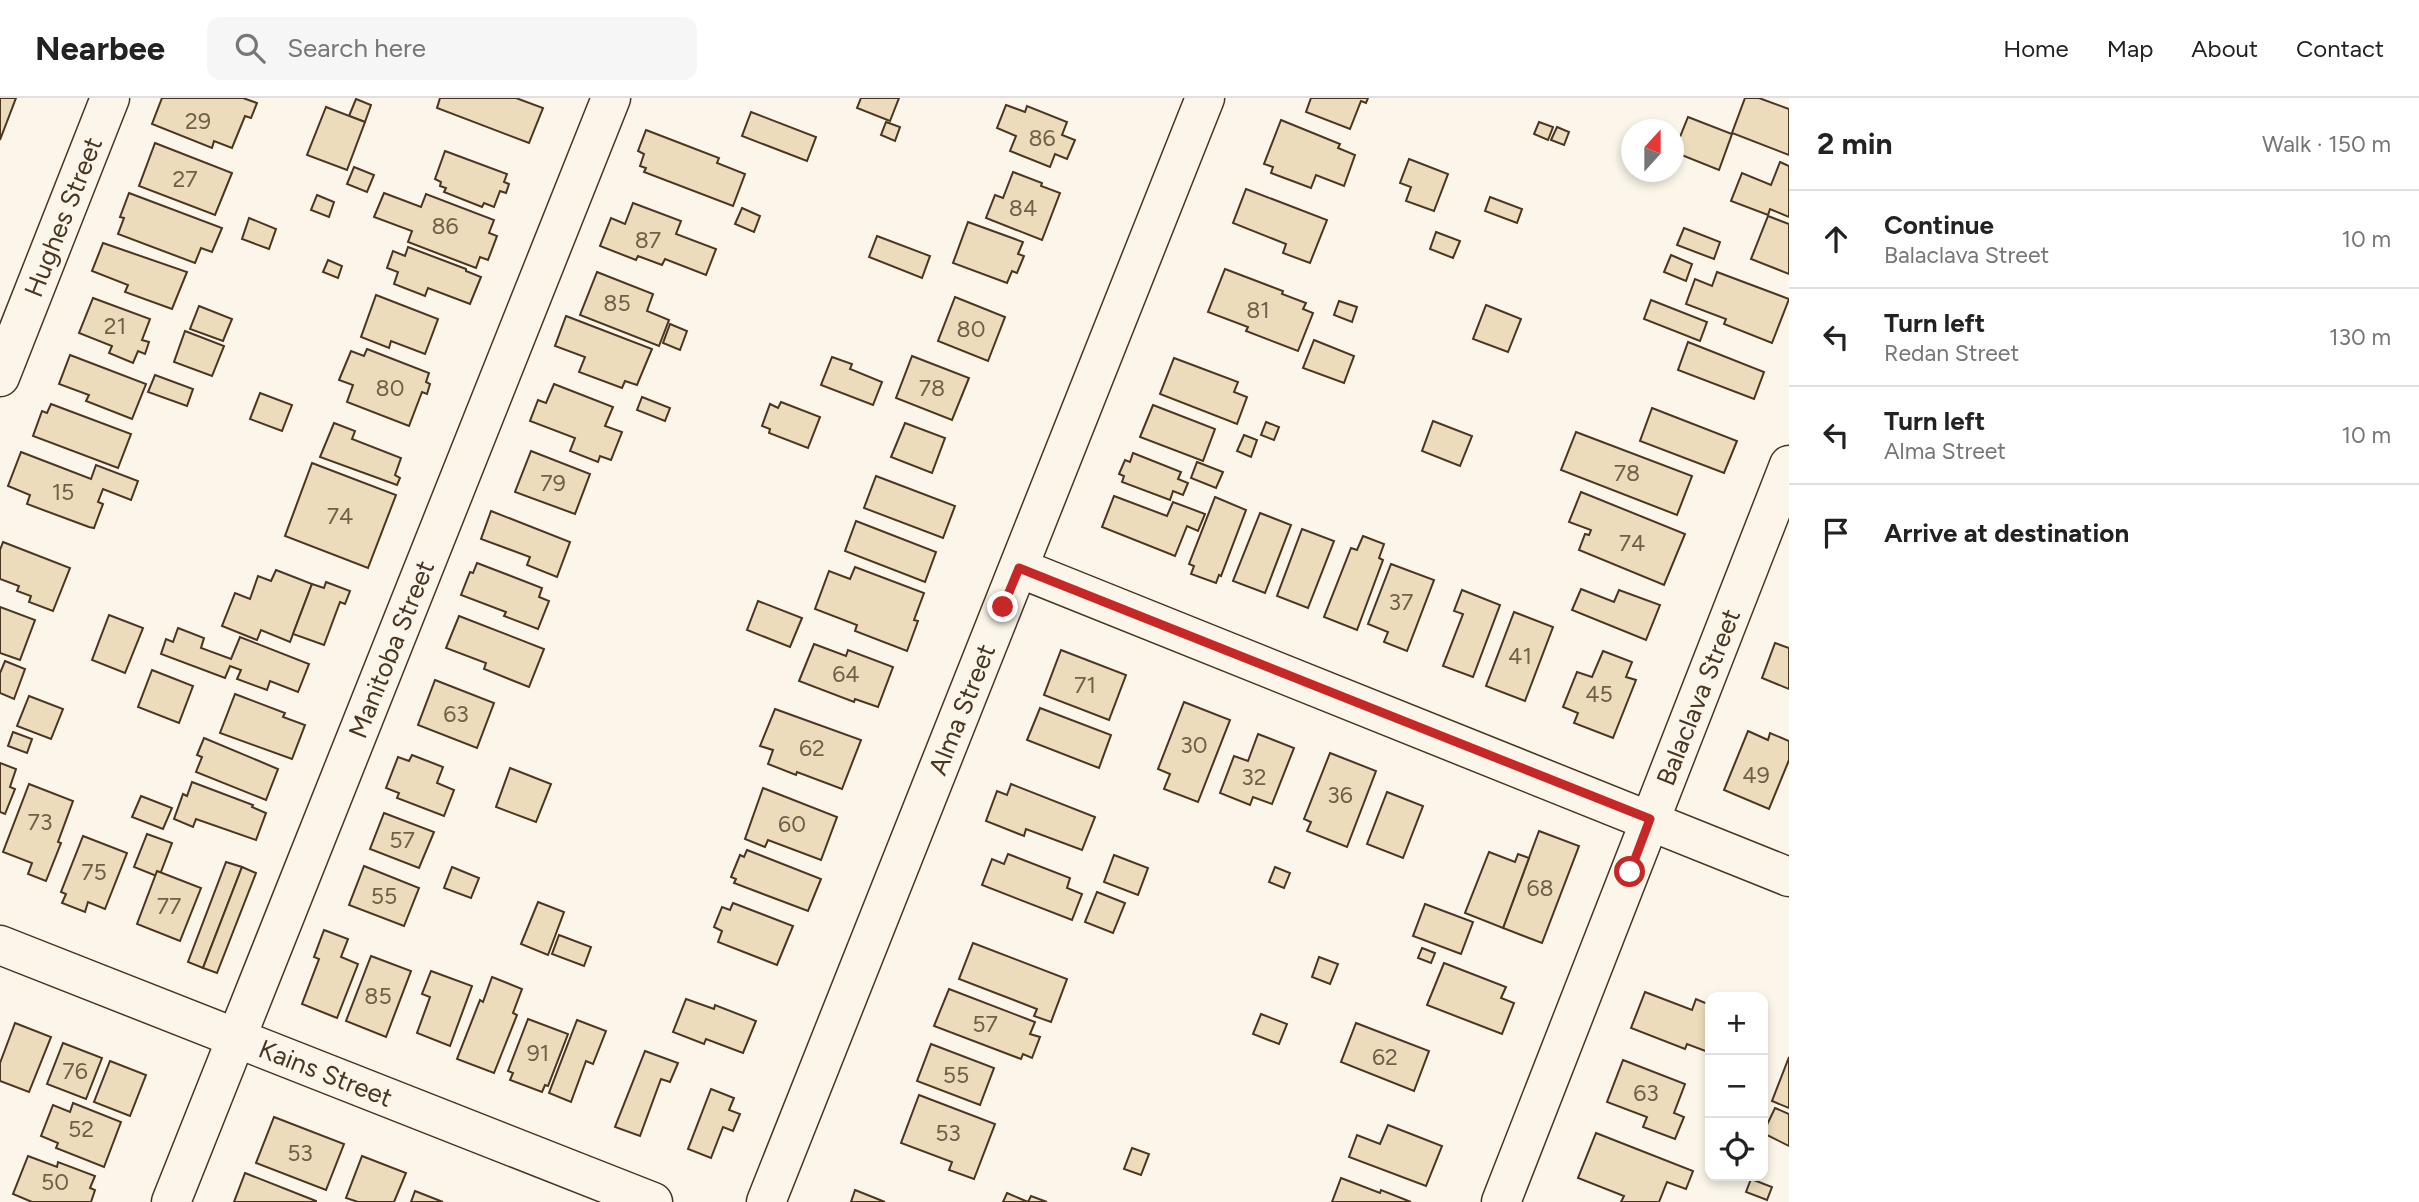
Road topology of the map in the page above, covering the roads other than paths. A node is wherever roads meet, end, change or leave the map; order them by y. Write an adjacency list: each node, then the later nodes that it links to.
1 (110, 98): 4 (street, Hughes Street)
2 (611, 98): 10 (street, Manitoba Street)
3 (1205, 98): 6 (street, Alma Street)
4 (0, 377)
5 (1789, 465): 7 (street, Balaclava Street)
6 (1019, 568): 7 (street); 13 (street, Alma Street)
7 (1650, 819): 8 (street); 14 (street, Balaclava Street)
8 (1789, 877)
9 (0, 945): 10 (street, Kains Street)
10 (237, 1040): 11 (street, Manitoba Street); 12 (street, Kains Street)
11 (171, 1202)
12 (653, 1202)
13 (766, 1202)
14 (1501, 1202)

